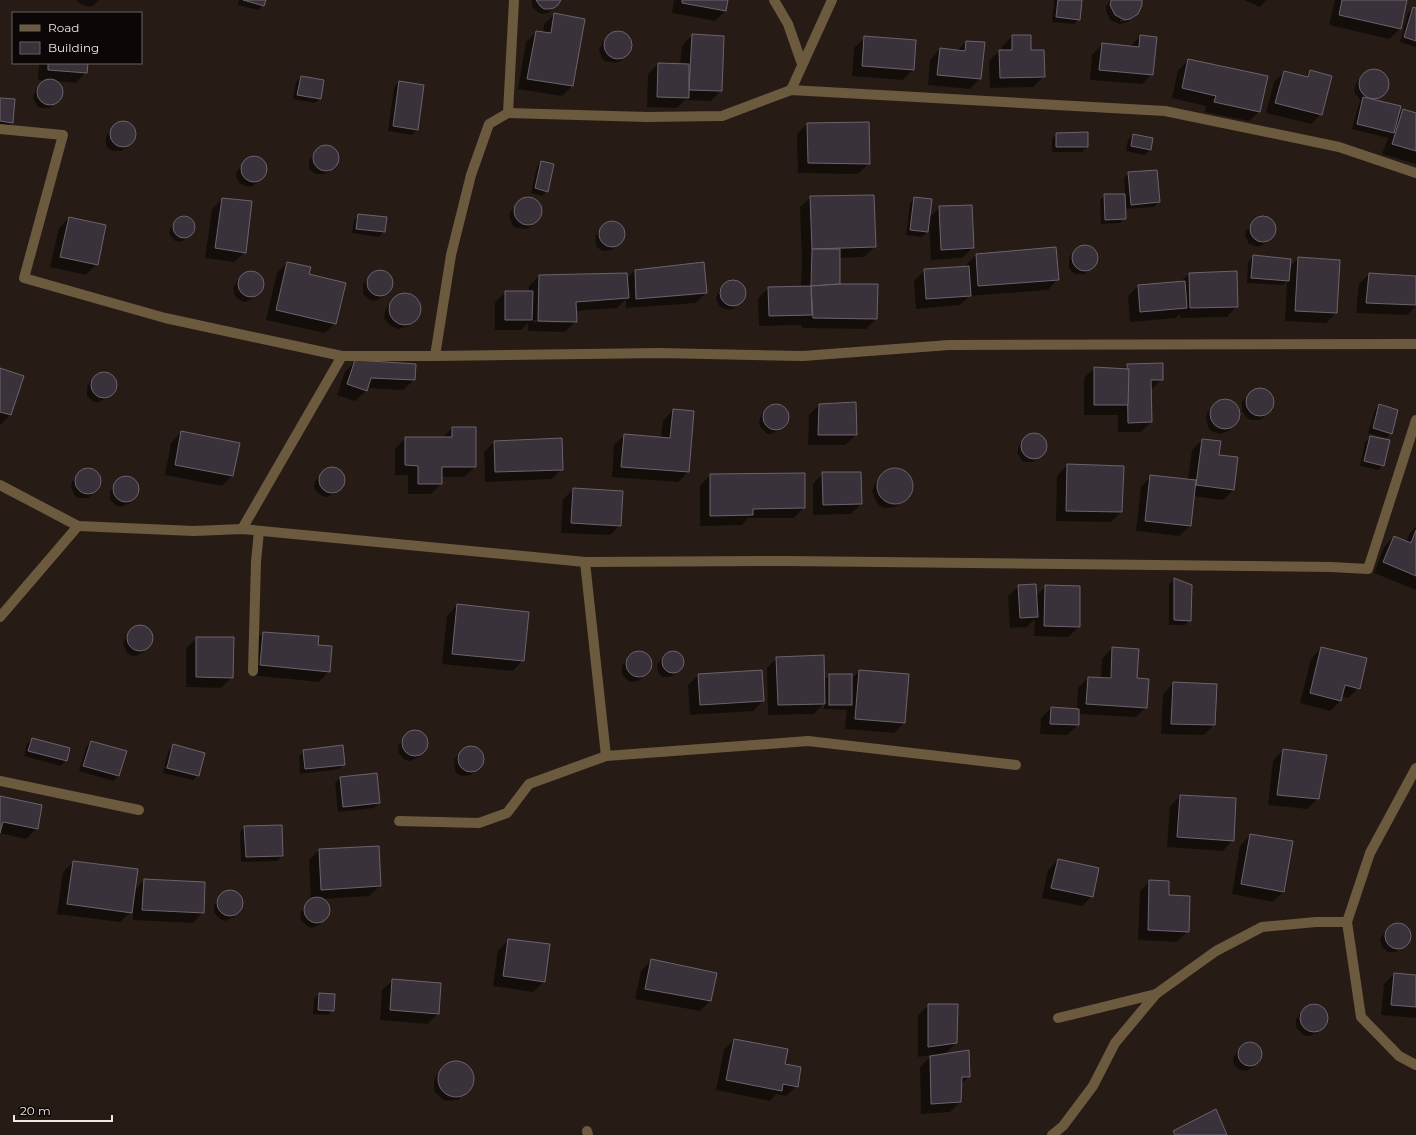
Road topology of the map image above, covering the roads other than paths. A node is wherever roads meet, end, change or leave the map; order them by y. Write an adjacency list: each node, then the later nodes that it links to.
1 (514, 0): 6 (street)
2 (774, 0): 4 (street)
3 (832, 0): 4 (street)
4 (802, 64): 5 (street)
5 (791, 90): 6 (street); 8 (street)
6 (508, 113): 11 (street)
7 (0, 129): 10 (street)
8 (1416, 173)
9 (1416, 344): 11 (street)
10 (342, 356): 11 (street); 15 (street)
11 (435, 356)
12 (1416, 420): 17 (street)
13 (0, 484): 14 (street)
14 (78, 526): 15 (street); 18 (street)
15 (242, 529): 16 (street)
16 (259, 531): 17 (street); 19 (street)
17 (585, 562): 20 (street)
18 (0, 617)
19 (253, 671)
20 (606, 756): 21 (street); 25 (street)
21 (1016, 765)
22 (1416, 768): 26 (street)
23 (0, 781): 24 (street)
24 (139, 810)
25 (399, 821)
26 (1347, 922): 27 (street); 29 (street)
27 (1156, 994): 28 (street); 30 (street)
28 (1058, 1018)
29 (1416, 1065)
30 (1052, 1135)

